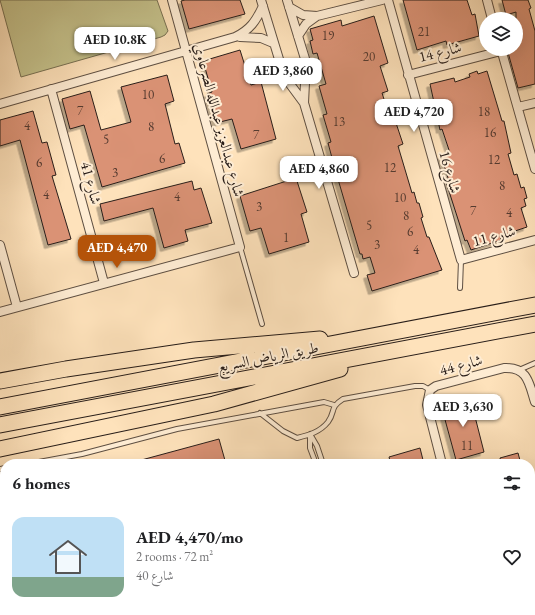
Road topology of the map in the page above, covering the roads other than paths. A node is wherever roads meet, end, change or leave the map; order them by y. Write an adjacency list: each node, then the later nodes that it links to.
1 (172, 0): 12 (street, شارع عبدالعزيز عبدالله الصرعاوي)
2 (382, 0): 8 (street)
3 (388, 0): 17 (street, شارع 16)
4 (487, 0): 7 (street)
5 (262, 3): 10 (street); 11 (street)
6 (288, 3): 8 (street); 9 (street)
7 (490, 12)
8 (317, 16): 9 (street)
9 (298, 36): 15 (street)
10 (235, 37): 11 (street); 12 (street)
11 (273, 43): 16 (street)
12 (186, 52): 18 (street); 26 (street, شارع عبدالعزيز عبدالله الصرعاوي)
13 (479, 56): 17 (street, شارع 14)
14 (503, 56): 22 (street, شارع 14)
15 (306, 62): 16 (street); 19 (street)
16 (282, 69): 19 (street)
17 (408, 75): 27 (street, شارع 16)
18 (51, 90): 21 (street); 29 (street, شارع 41)
19 (304, 103): 28 (street)
20 (535, 103): 22 (street)
21 (0, 104)
22 (518, 107): 23 (street, شارع 14)
23 (535, 169)
24 (535, 240): 27 (street, شارع 11)
25 (0, 245): 32 (street)
26 (240, 247): 29 (street); 34 (lane)
27 (461, 260): 30 (lane)
28 (354, 273)
29 (104, 283): 32 (street)
30 (460, 288)
31 (535, 305): 36 (highway, طريق الرياض السريع)
32 (17, 307): 33 (street)
33 (0, 312)
34 (262, 324)
35 (535, 324): 37 (highway, طريق الرياض السريع)
36 (409, 330): 40 (highway); 44 (highway, طريق الرياض السريع)
37 (389, 353): 46 (highway, طريق الرياض السريع); 48 (highway)
38 (535, 363): 39 (lane)
39 (519, 370): 41 (street, شارع 44); 42 (street)
40 (0, 381)
41 (430, 390): 43 (lane); 52 (street, شارع 44)
42 (535, 402)
43 (334, 405): 45 (lane); 47 (lane)
44 (0, 407)
45 (260, 413): 47 (lane); 49 (lane)
46 (0, 425)
47 (310, 434): 50 (lane); 51 (lane)
48 (0, 449)
49 (55, 459)
50 (314, 459)
51 (321, 459)
52 (441, 459)

